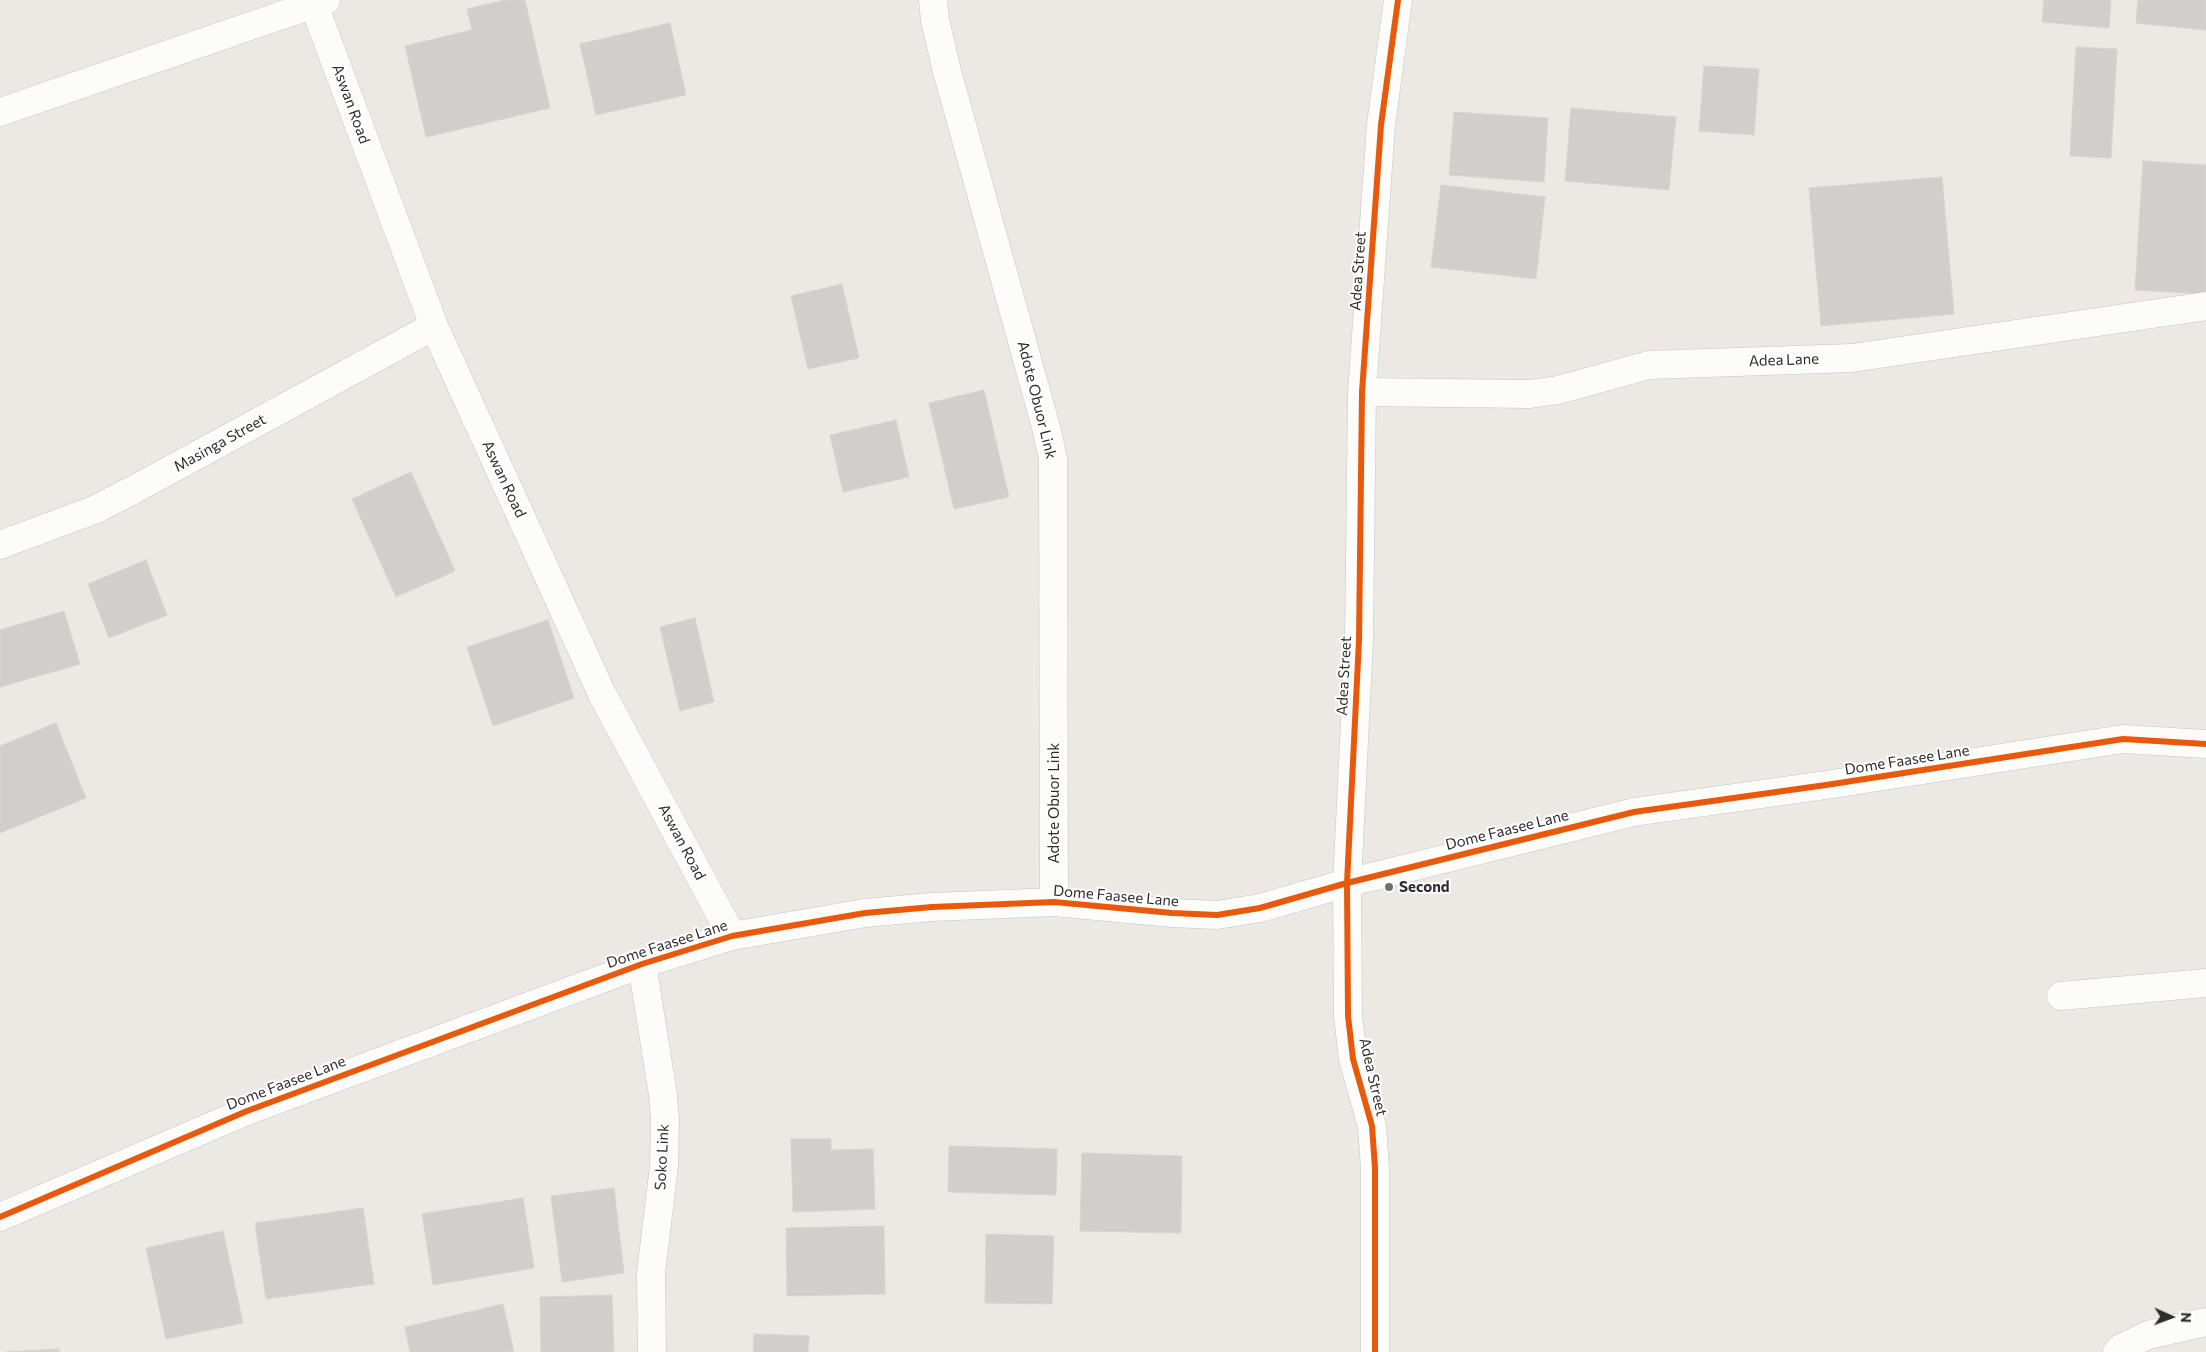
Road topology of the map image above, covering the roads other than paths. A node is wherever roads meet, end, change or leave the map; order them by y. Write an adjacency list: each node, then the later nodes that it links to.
1 (933, 0): 11 (street, Adote Obuor Link)
2 (1398, 0): 7 (street, Adea Street)
3 (320, 2): 4 (street, Aswan Road); 6 (street, Aswan Road)
4 (0, 112)
5 (2206, 306): 7 (street, Adea Lane)
6 (434, 326): 8 (street, Masinga Street); 12 (street, Aswan Road)
7 (1362, 392): 10 (street, Adea Street)
8 (0, 545)
9 (2206, 744): 10 (street, Dome Faasee Lane)
10 (1347, 883): 11 (street, Dome Faasee Lane); 19 (street, Adea Street)
11 (1054, 902): 12 (street, Dome Faasee Lane)
12 (732, 936): 13 (street, Dome Faasee Lane)
13 (642, 964): 16 (street, Dome Faasee Lane); 18 (street, Soko Link)
14 (2206, 983): 15 (street)
15 (2061, 996)
16 (0, 1216)
17 (2206, 1322): 20 (street)
18 (652, 1352)
19 (1374, 1352)
20 (2118, 1352)

